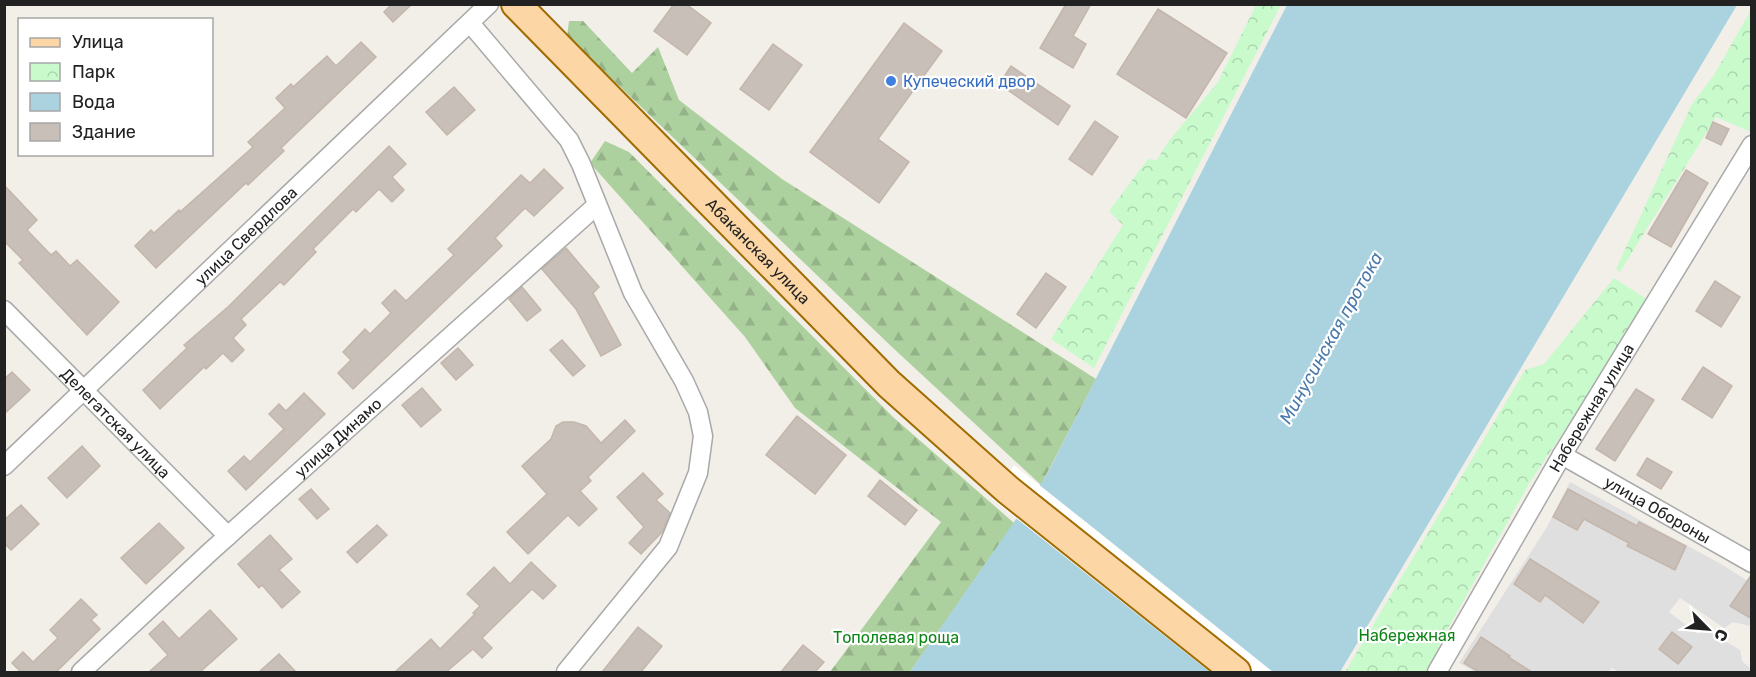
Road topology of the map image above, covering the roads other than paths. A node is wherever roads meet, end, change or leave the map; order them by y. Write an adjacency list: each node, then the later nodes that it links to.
1 (489, 4): 3 (street, улица Свердлова)
2 (516, 4): 14 (main road, Абаканская улица)
3 (470, 23): 5 (street); 7 (street, улица Свердлова)
4 (1752, 145): 8 (street, Набережная улица)
5 (597, 205): 10 (street, улица Динамо); 13 (street)
6 (4, 310): 7 (street, Делегатская улица)
7 (83, 390): 9 (street, улица Свердлова); 10 (street, Делегатская улица)
8 (1562, 455): 11 (street, улица Обороны); 15 (street, Набережная улица)
9 (4, 466)
10 (228, 536): 12 (street, улица Динамо)
11 (1752, 563)
12 (81, 672)
13 (566, 672)
14 (1236, 672)
15 (1437, 672)

